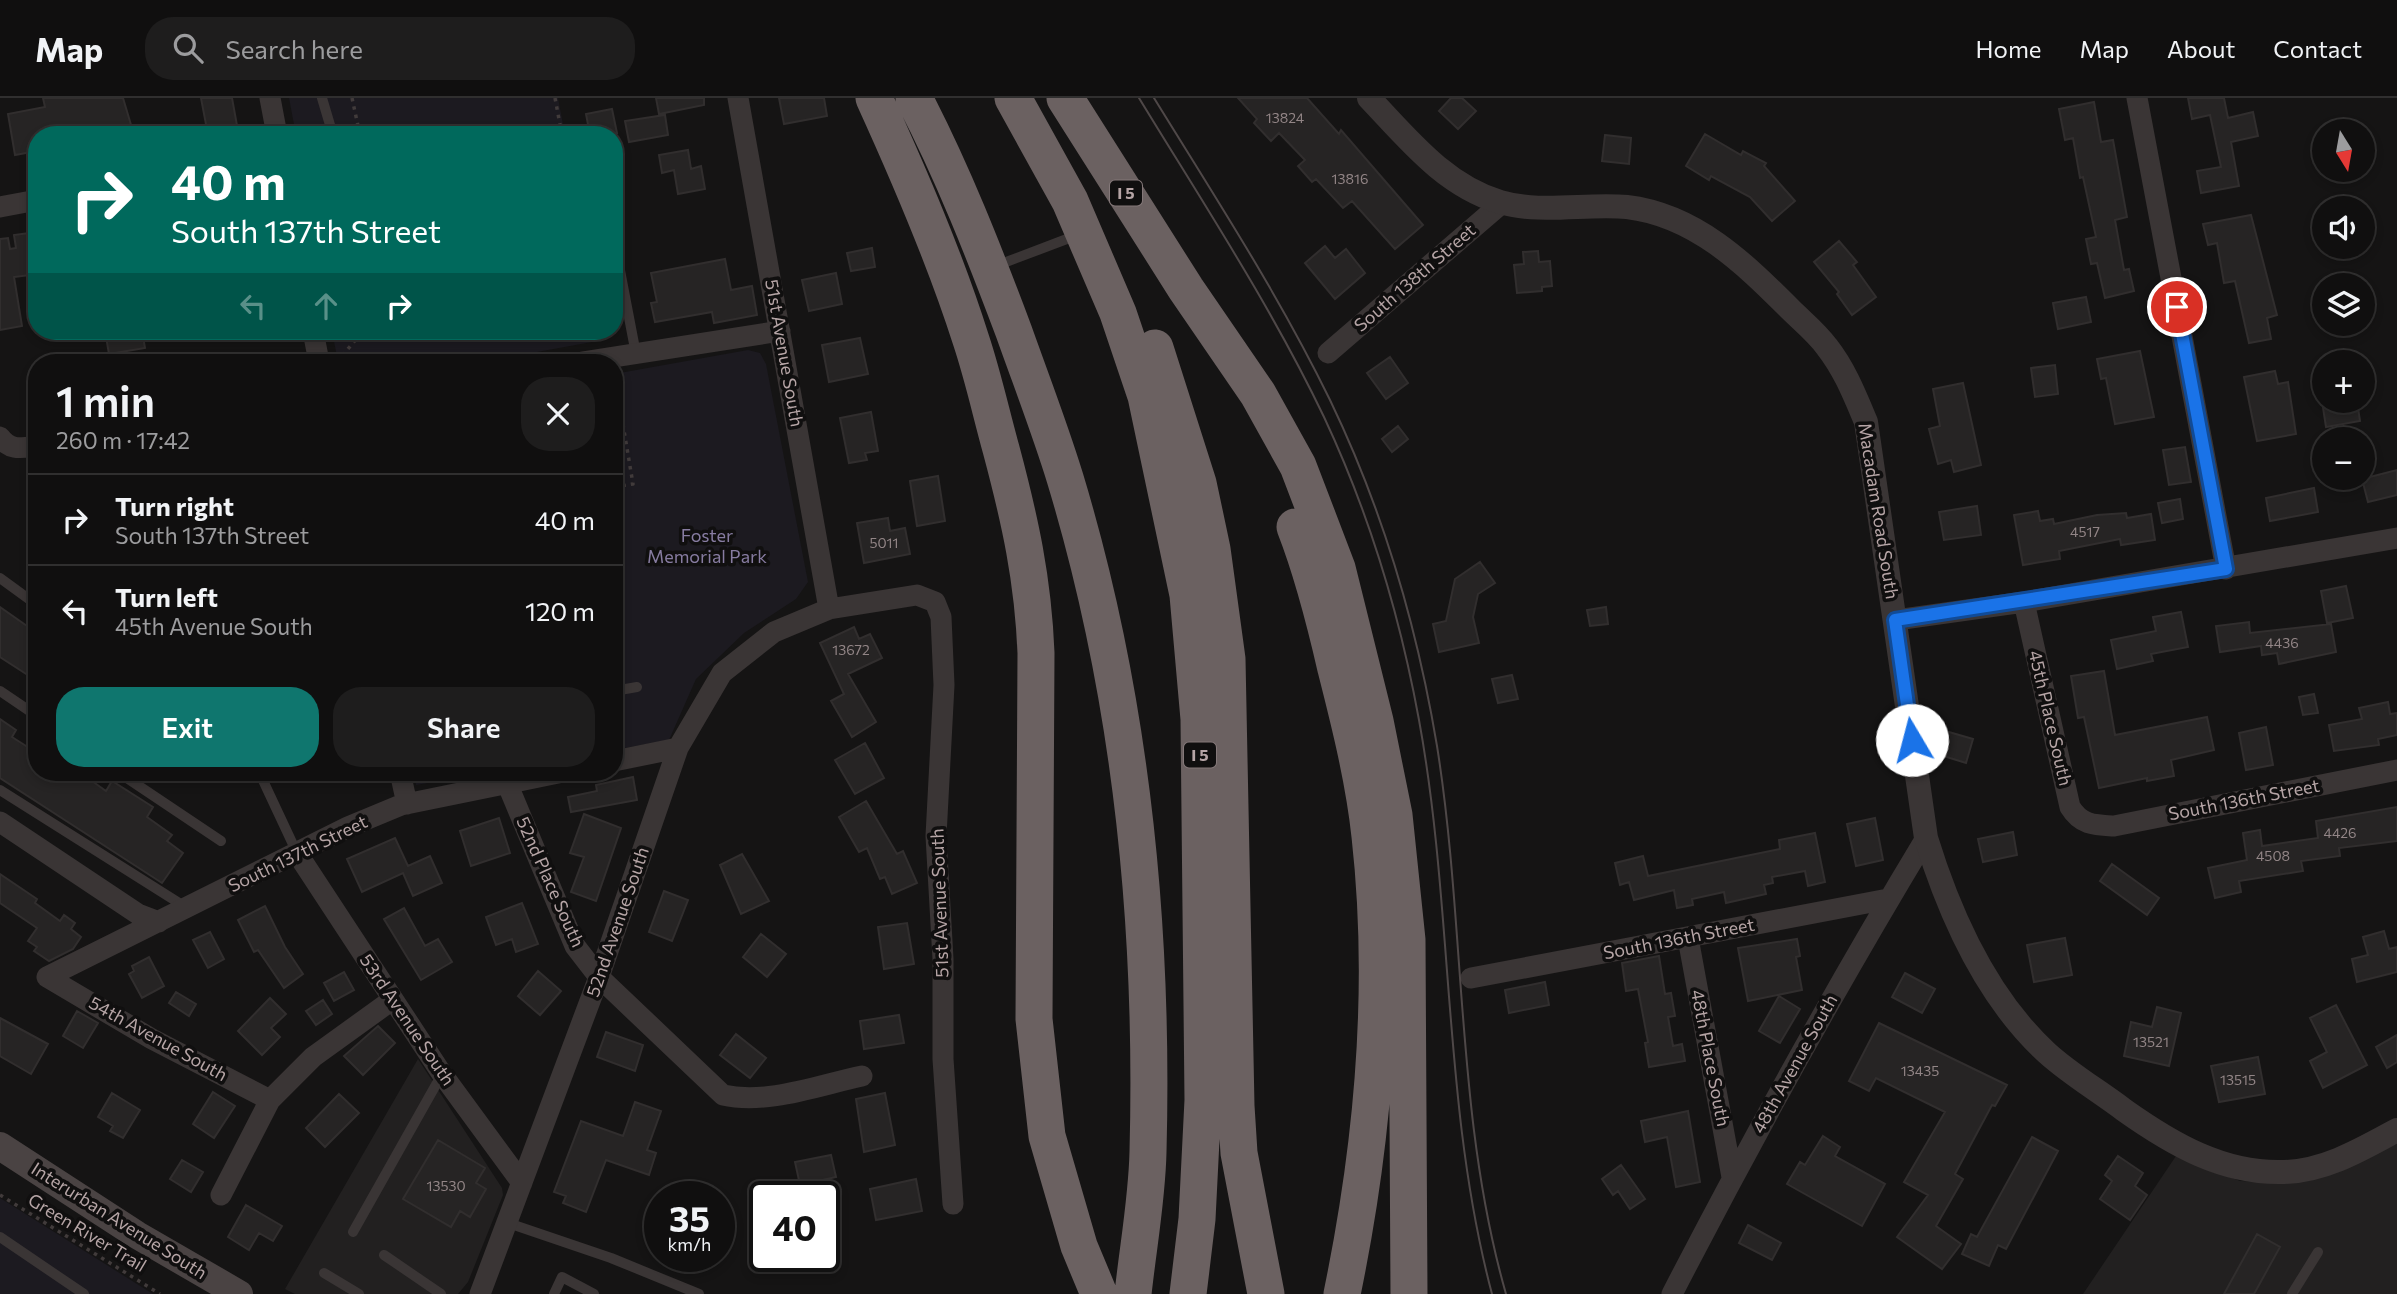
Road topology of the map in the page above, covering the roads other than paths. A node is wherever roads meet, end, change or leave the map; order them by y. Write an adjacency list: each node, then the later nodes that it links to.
1 (270, 98): 11 (street)
2 (322, 98): 12 (lane)
3 (738, 98): 20 (street, 51st Avenue South)
4 (874, 98): 85 (highway)
5 (914, 98): 17 (highway)
6 (1013, 98): 16 (highway, I 5)
7 (1050, 98): 77 (highway)
8 (1065, 98): 19 (highway, I 5)
9 (1369, 98): 14 (street, Macadam Road South)
10 (2137, 98): 27 (street)
11 (275, 126)
12 (330, 126)
13 (28, 202): 15 (street)
14 (1502, 203): 21 (street, South 138th Street); 32 (street, Macadam Road South)
15 (0, 207)
16 (1083, 233): 17 (lane); 87 (highway, I 5)
17 (991, 268): 86 (highway)
18 (623, 286): 22 (lane)
19 (1186, 289): 88 (highway, I 5); 89 (highway)
20 (780, 331): 22 (street); 31 (street, 51st Avenue South)
21 (1328, 353)
22 (636, 354): 23 (street)
23 (623, 356)
24 (3, 441): 25 (street)
25 (28, 447)
26 (2397, 538): 27 (street)
27 (2226, 569): 30 (street)
28 (0, 578): 29 (lane)
29 (28, 599)
30 (2024, 602): 32 (street); 48 (street, 45th Place South)
31 (829, 609): 37 (street, 52nd Avenue South); 68 (street, 51st Avenue South)
32 (1895, 620): 49 (street, Macadam Road South)
33 (637, 687): 34 (lane)
34 (623, 689)
35 (0, 691): 36 (lane)
36 (28, 710)
37 (678, 748): 38 (street); 57 (street, 52nd Avenue South)
38 (623, 759)
39 (2397, 770): 48 (street, South 136th Street)
40 (131, 781): 50 (lane)
41 (263, 781): 51 (lane)
42 (402, 781): 46 (street)
43 (517, 781): 44 (street, South 137th Street)
44 (507, 783): 46 (street, South 137th Street); 57 (street, 52nd Place South)
45 (0, 789): 53 (lane)
46 (407, 804): 51 (street, South 137th Street)
47 (0, 822): 54 (street)
48 (2090, 824)
49 (1926, 838): 52 (street, 48th Avenue South); 63 (street, Macadam Road South)
50 (221, 841)
51 (297, 853): 53 (street, South 137th Street); 59 (street, 53rd Avenue South)
52 (1888, 899): 55 (street, South 136th Street); 65 (street, 48th Avenue South)
53 (187, 908): 54 (street, South 137th Street)
54 (159, 922): 56 (street, South 137th Street)
55 (1688, 938): 58 (street, South 136th Street); 65 (street, 48th Place South)
56 (47, 977): 62 (street, 54th Avenue South)
57 (599, 977): 61 (street); 66 (street, 52nd Avenue South)
58 (1471, 978)
59 (391, 1000): 60 (street, 53rd Avenue South); 62 (street)
60 (442, 1074): 66 (street, 53rd Avenue South); 70 (lane)
61 (862, 1076)
62 (270, 1100): 67 (street)
63 (2397, 1130)
64 (0, 1146): 80 (main road, Interurban Avenue South)
65 (1732, 1177): 90 (street, 48th Avenue South)
66 (522, 1182): 69 (street, 52nd Avenue South)
67 (221, 1195)
68 (953, 1204)
69 (508, 1223): 78 (lane); 82 (street, 52nd Avenue South)
70 (353, 1232)
71 (0, 1237): 75 (lane)
72 (2318, 1252): 91 (lane)
73 (384, 1255): 76 (lane)
74 (324, 1273): 81 (lane)
75 (64, 1289): 79 (lane)
76 (434, 1292)
77 (1266, 1292)
78 (694, 1293)
79 (84, 1294)
80 (239, 1294)
81 (359, 1294)
82 (480, 1294)
83 (554, 1294): 84 (lane)
84 (594, 1294)
85 (1099, 1294)
86 (1133, 1294)
87 (1188, 1294)
88 (1342, 1294)
89 (1409, 1294)
90 (1672, 1294)
91 (2292, 1294)

